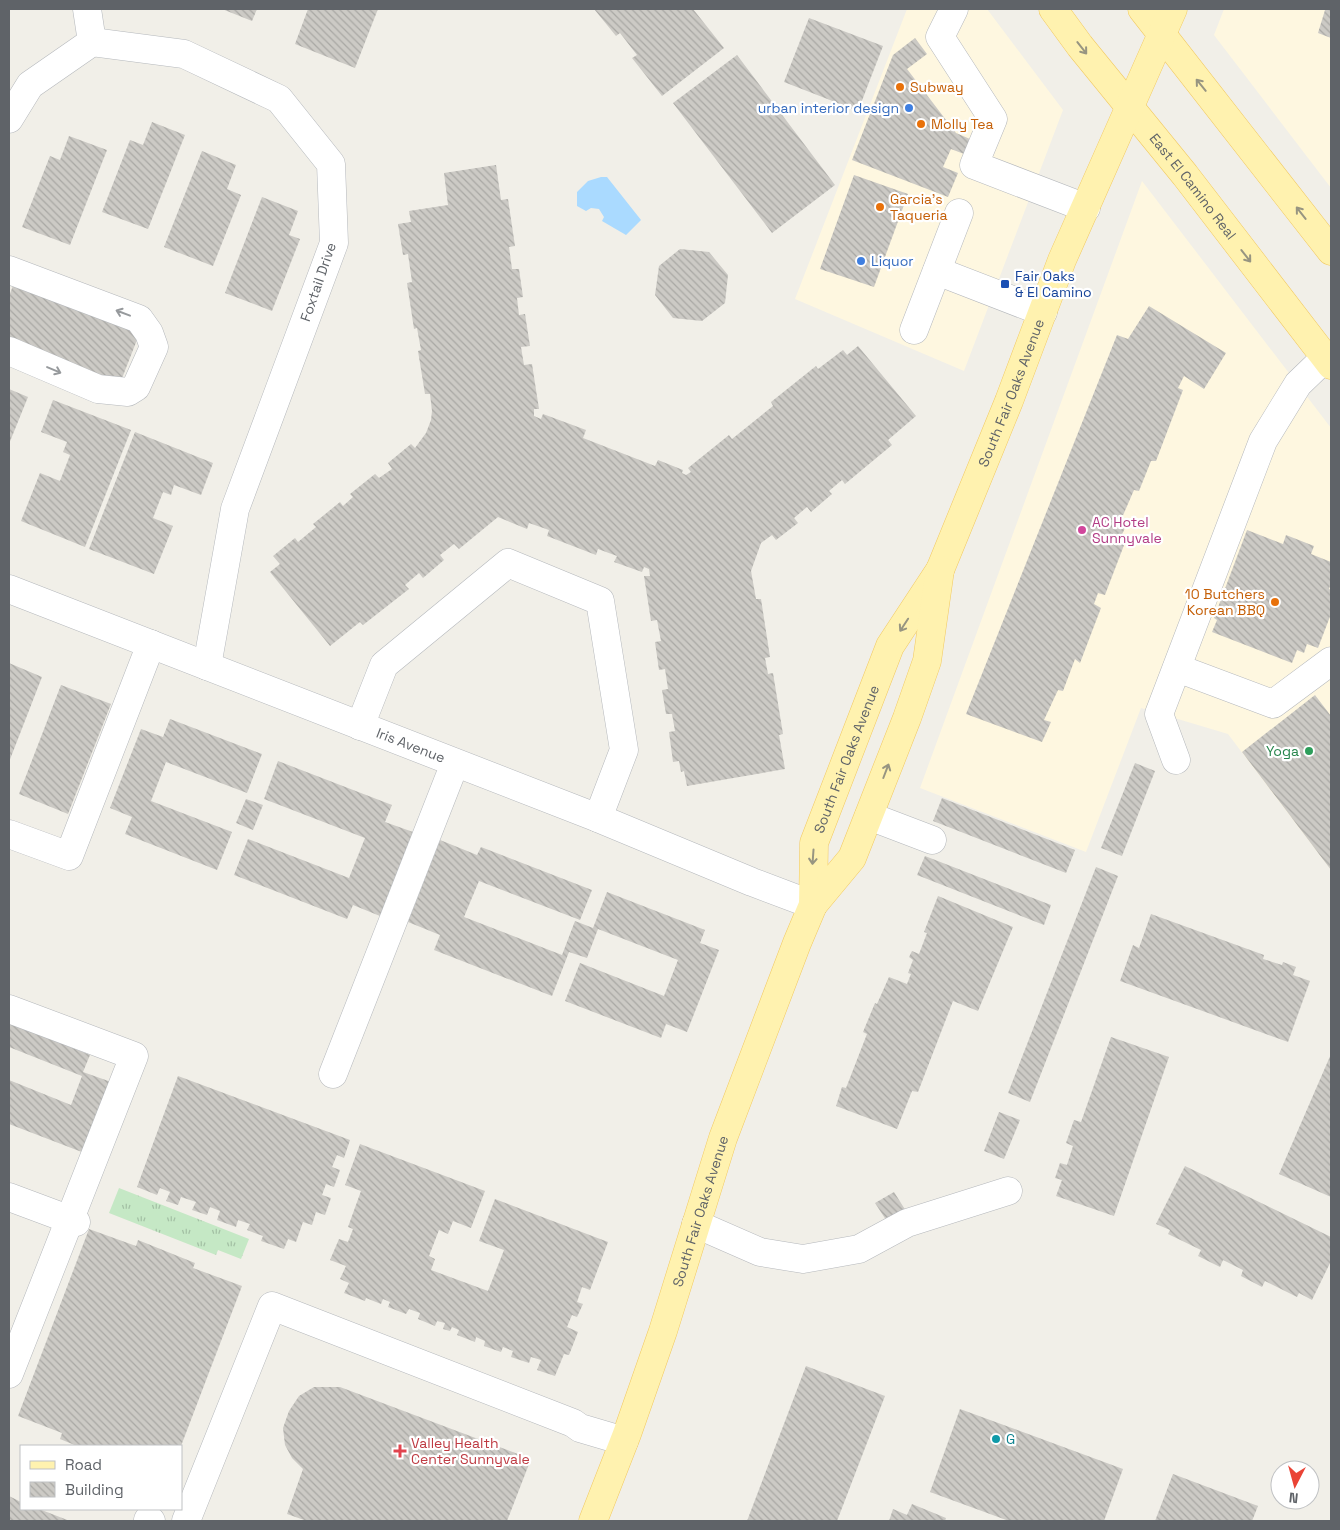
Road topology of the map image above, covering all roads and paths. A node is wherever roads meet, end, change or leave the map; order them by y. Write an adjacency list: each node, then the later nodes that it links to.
1 (87, 9): 7 (street)
2 (954, 9): 10 (street)
3 (1053, 9): 8 (main road, East El Camino Real, one-way to 8)
4 (1142, 9): 6 (main road)
5 (1173, 9): 6 (main road, South Fair Oaks Avenue)
6 (1162, 35): 8 (main road, South Fair Oaks Avenue); 12 (main road, one-way to 6)
7 (92, 42): 9 (street); 23 (street, Foxtail Drive)
8 (1130, 107): 10 (main road, South Fair Oaks Avenue); 18 (main road, East El Camino Real, one-way to 18)
9 (9, 120)
10 (1086, 208): 15 (main road, South Fair Oaks Avenue)
11 (959, 212): 14 (street)
12 (1331, 251)
13 (9, 270): 17 (street, one-way to 13)
14 (937, 271): 15 (street); 16 (street)
15 (1042, 312): 19 (main road, South Fair Oaks Avenue)
16 (914, 330)
17 (9, 351)
18 (1328, 362): 24 (street)
19 (940, 570): 28 (main road, South Fair Oaks Avenue, one-way to 19); 32 (main road, South Fair Oaks Avenue, one-way to 32)
20 (9, 589): 21 (street, Iris Avenue)
21 (151, 644): 23 (street, Iris Avenue); 30 (street)
22 (1330, 665): 24 (street)
23 (207, 666): 25 (street, Iris Avenue)
24 (1177, 668): 26 (street)
25 (360, 726): 27 (street, Iris Avenue); 29 (street)
26 (1176, 760)
27 (455, 762): 29 (street, Iris Avenue); 34 (street)
28 (869, 816): 31 (street); 32 (main road, South Fair Oaks Avenue)
29 (598, 818): 32 (street, Iris Avenue)
30 (9, 834)
31 (932, 840)
32 (813, 905): 38 (main road, South Fair Oaks Avenue)
33 (9, 1009): 37 (street)
34 (333, 1074)
35 (1008, 1191): 38 (street)
36 (9, 1197): 37 (street)
37 (73, 1220): 39 (street)
38 (696, 1224): 40 (main road, South Fair Oaks Avenue)
39 (9, 1374)
40 (624, 1441): 41 (street); 42 (main road, South Fair Oaks Avenue)
41 (186, 1521)
42 (593, 1521)

